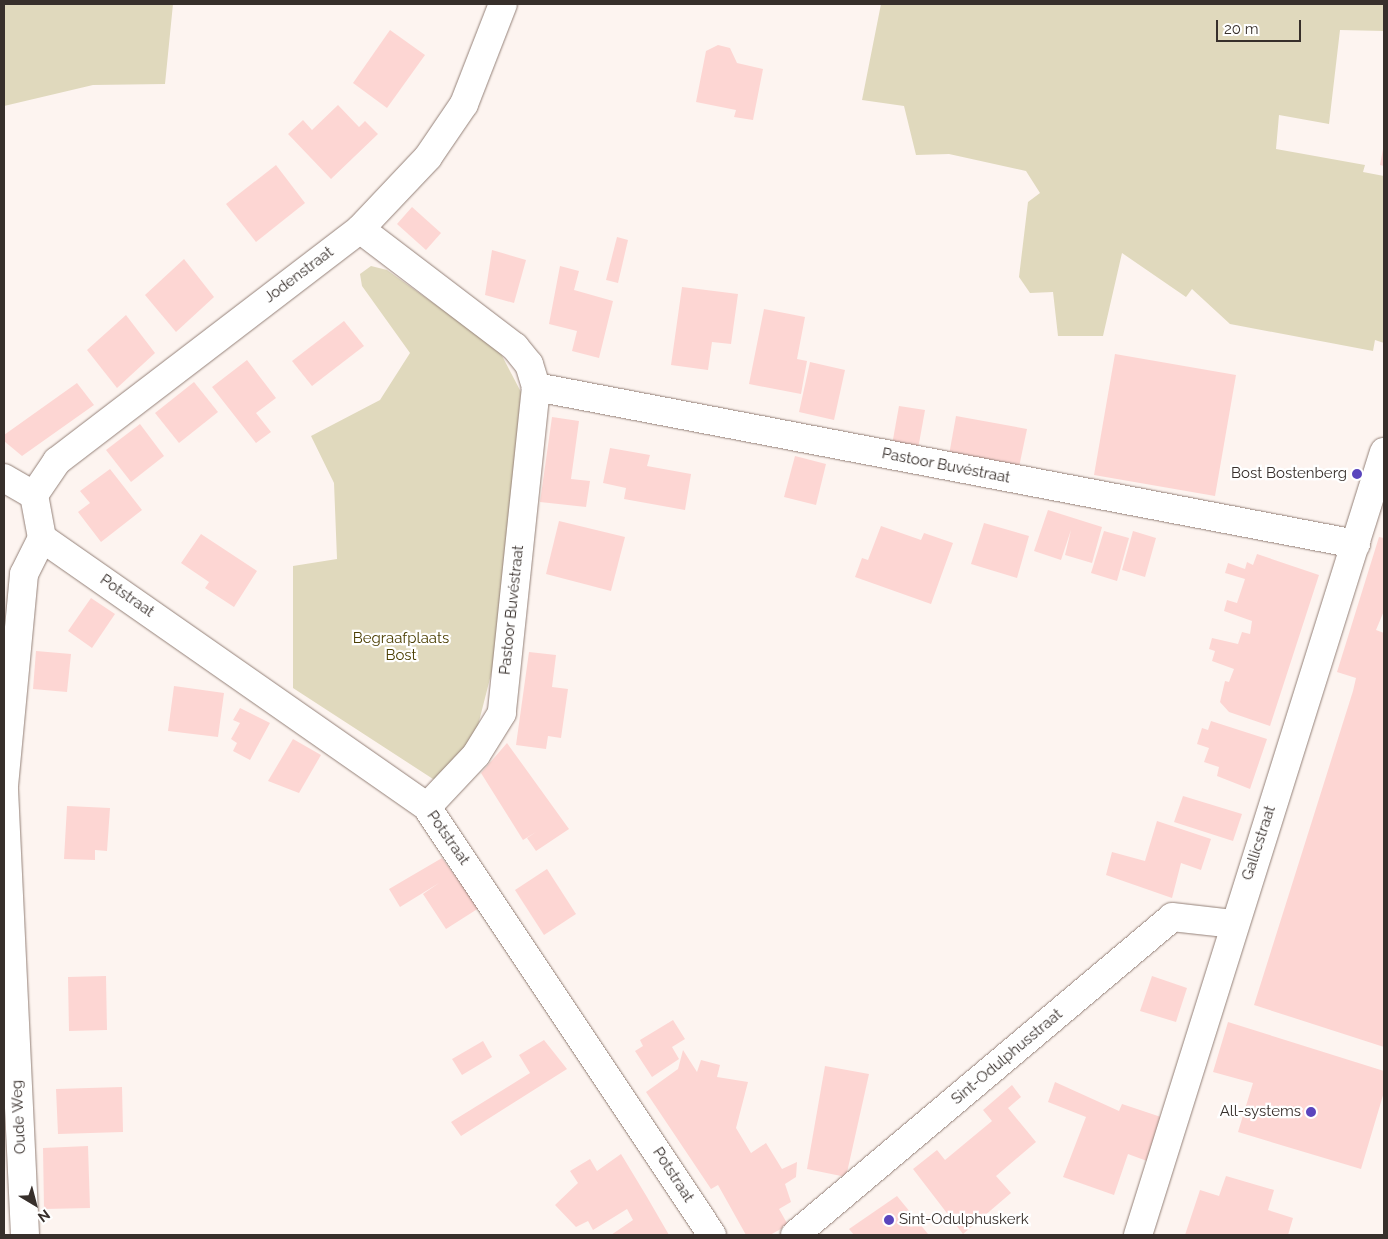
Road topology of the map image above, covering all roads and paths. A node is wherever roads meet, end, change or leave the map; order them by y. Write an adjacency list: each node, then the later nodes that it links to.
1 (503, 4): 2 (street, Jodenstraat)
2 (360, 229): 3 (street, Pastoor Buvéstraat); 6 (street, Jodenstraat)
3 (536, 387): 8 (street, Pastoor Buvéstraat); 9 (street, Pastoor Buvéstraat)
4 (1384, 452): 8 (street, Gallicstraat)
5 (4, 478): 6 (street)
6 (34, 495): 7 (street)
7 (42, 538): 9 (street, Potstraat); 11 (street, Oude Weg)
8 (1356, 544): 10 (street, Gallicstraat)
9 (427, 807): 12 (street, Potstraat)
10 (1233, 924): 13 (street, Sint-Odulphusstraat); 14 (street, Gallicstraat)
11 (25, 1235)
12 (712, 1235)
13 (795, 1235)
14 (1138, 1235)

